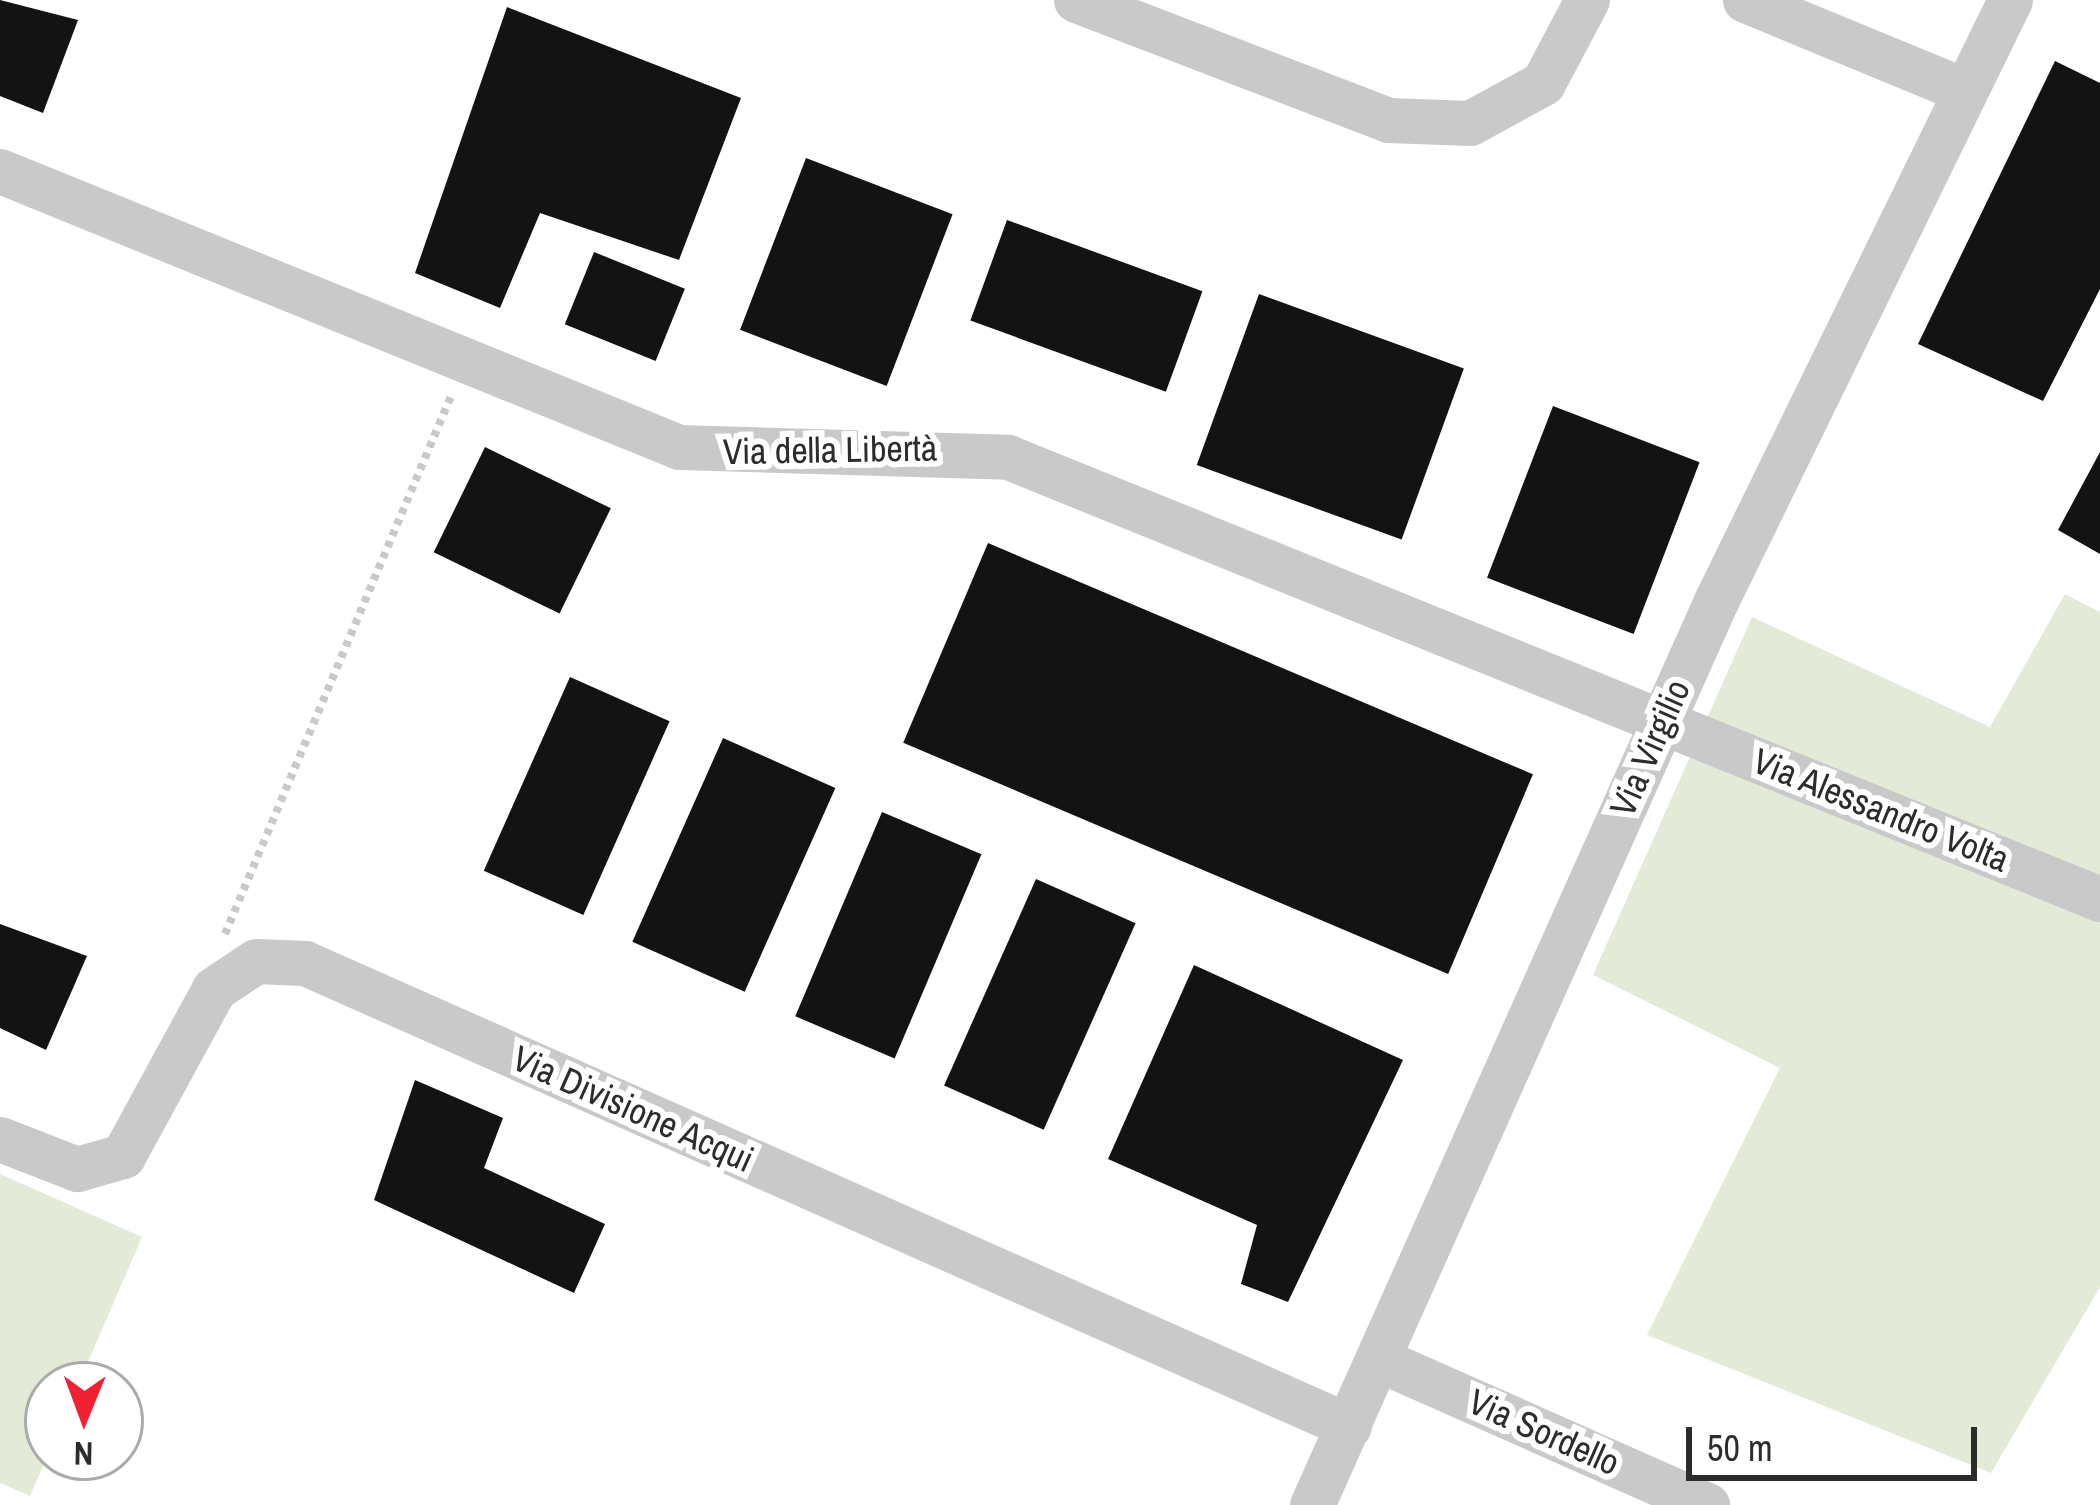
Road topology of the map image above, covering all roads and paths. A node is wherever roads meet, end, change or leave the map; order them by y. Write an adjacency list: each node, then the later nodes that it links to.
1 (1076, 0): 2 (street)
2 (1587, 0)
3 (1745, 0): 5 (street)
4 (2010, 0): 5 (street, Via Virgilio)
5 (1961, 89): 8 (street, Via Virgilio)
6 (0, 171): 7 (street, Via della Libertà)
7 (464, 364): 8 (street, Via della Libertà); 10 (path)
8 (1662, 722): 9 (street, Via Alessandro Volta); 12 (street, Via Virgilio)
9 (2100, 899)
10 (233, 970): 11 (street); 13 (street, Via Divisione Acqui)
11 (0, 1139)
12 (1380, 1360): 13 (street, Via Virgilio); 15 (street, Via Sordello)
13 (1349, 1426): 14 (street, Via Virgilio)
14 (1312, 1505)
15 (1707, 1505)

